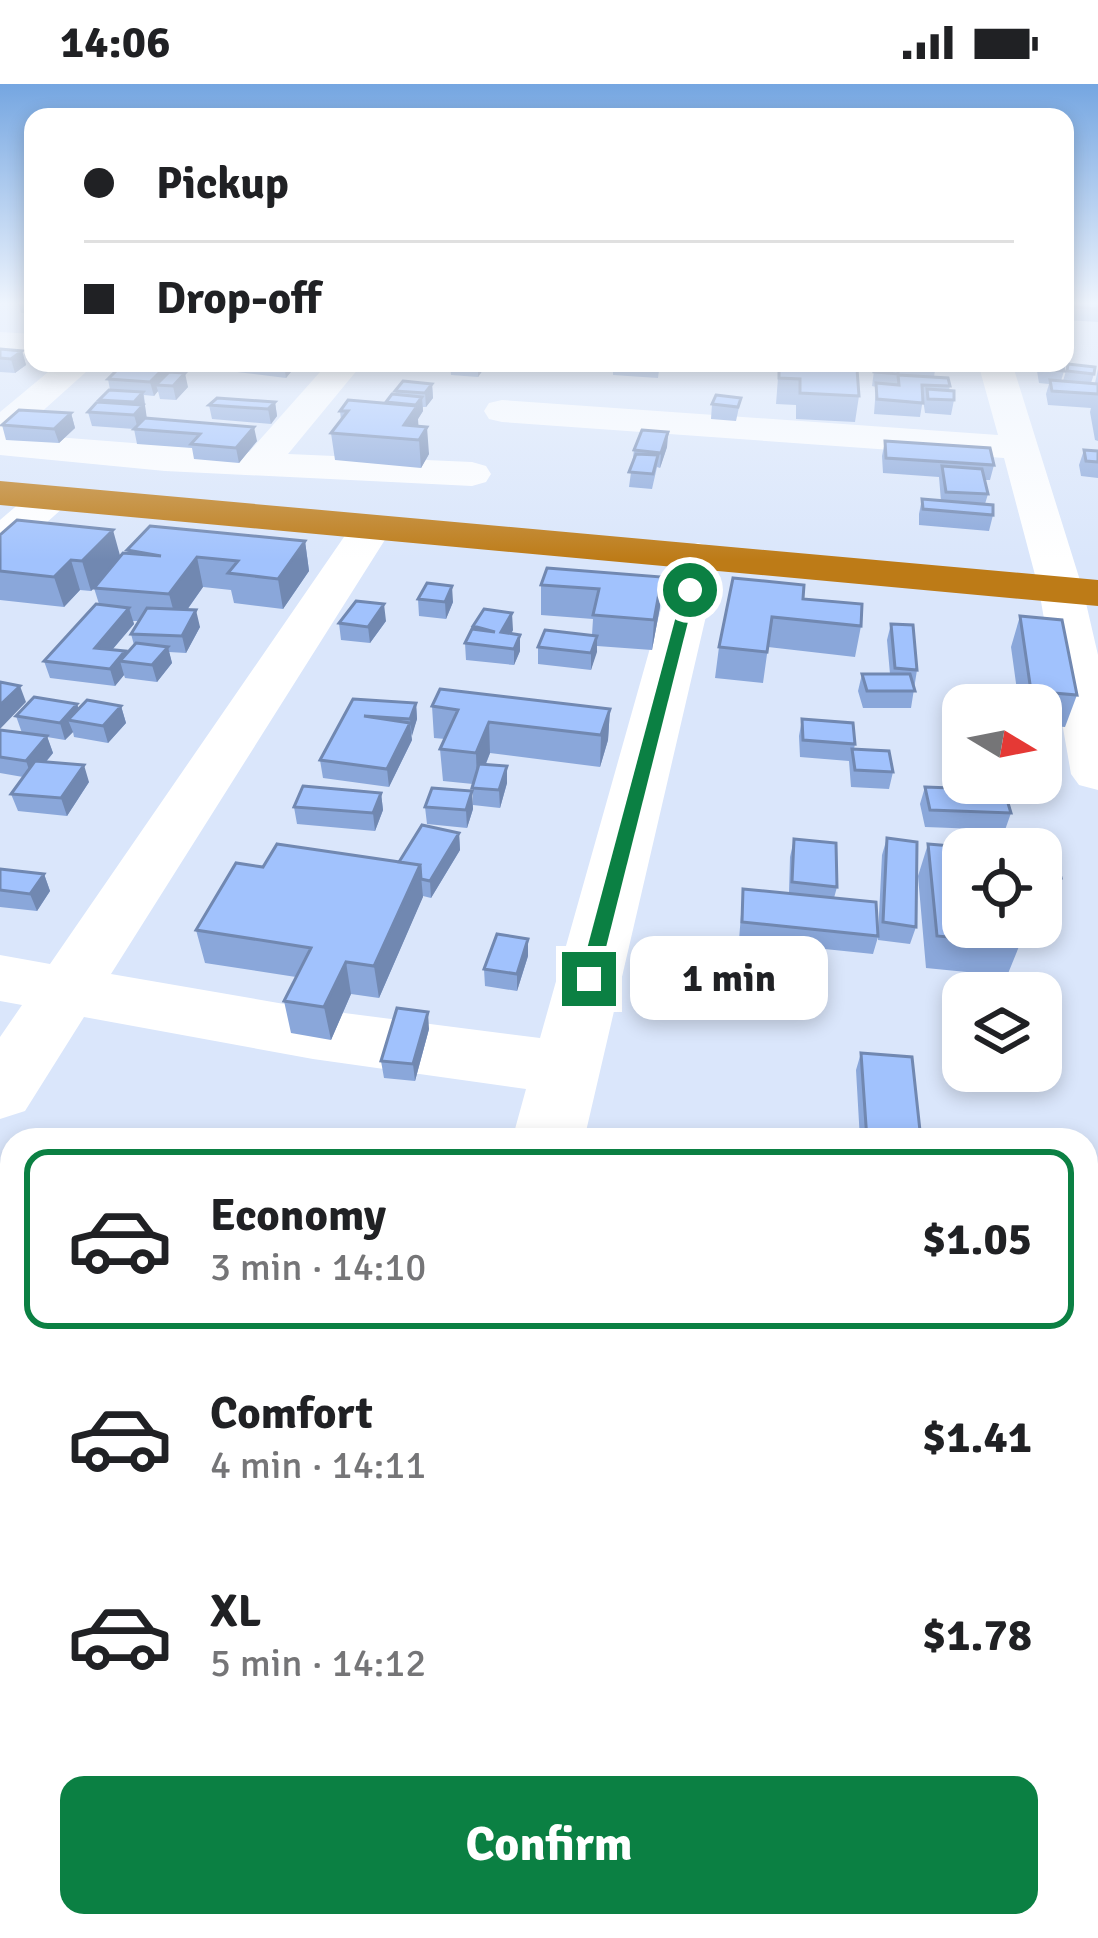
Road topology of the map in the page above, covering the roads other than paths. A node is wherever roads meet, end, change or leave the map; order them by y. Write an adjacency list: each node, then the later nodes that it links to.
1 (50, 388): 4 (street)
2 (325, 388): 8 (street)
3 (1002, 388): 6 (street)
4 (0, 430)
5 (0, 444): 7 (street)
6 (1019, 448): 9 (street); 17 (street)
7 (145, 458): 8 (street); 12 (street)
8 (259, 464): 9 (street)
9 (472, 474): 14 (street)
10 (0, 493): 11 (highway)
11 (50, 498): 12 (highway); 15 (street)
12 (114, 504): 13 (highway)
13 (372, 527): 14 (highway); 20 (street)
14 (448, 534): 16 (highway)
15 (0, 542)
16 (698, 556): 17 (highway); 21 (street)
17 (1080, 591): 18 (street)
18 (1098, 774)
19 (0, 978): 20 (street)
20 (69, 991): 21 (street); 22 (street)
21 (566, 1069): 23 (street)
22 (0, 1091)
23 (551, 1128)

